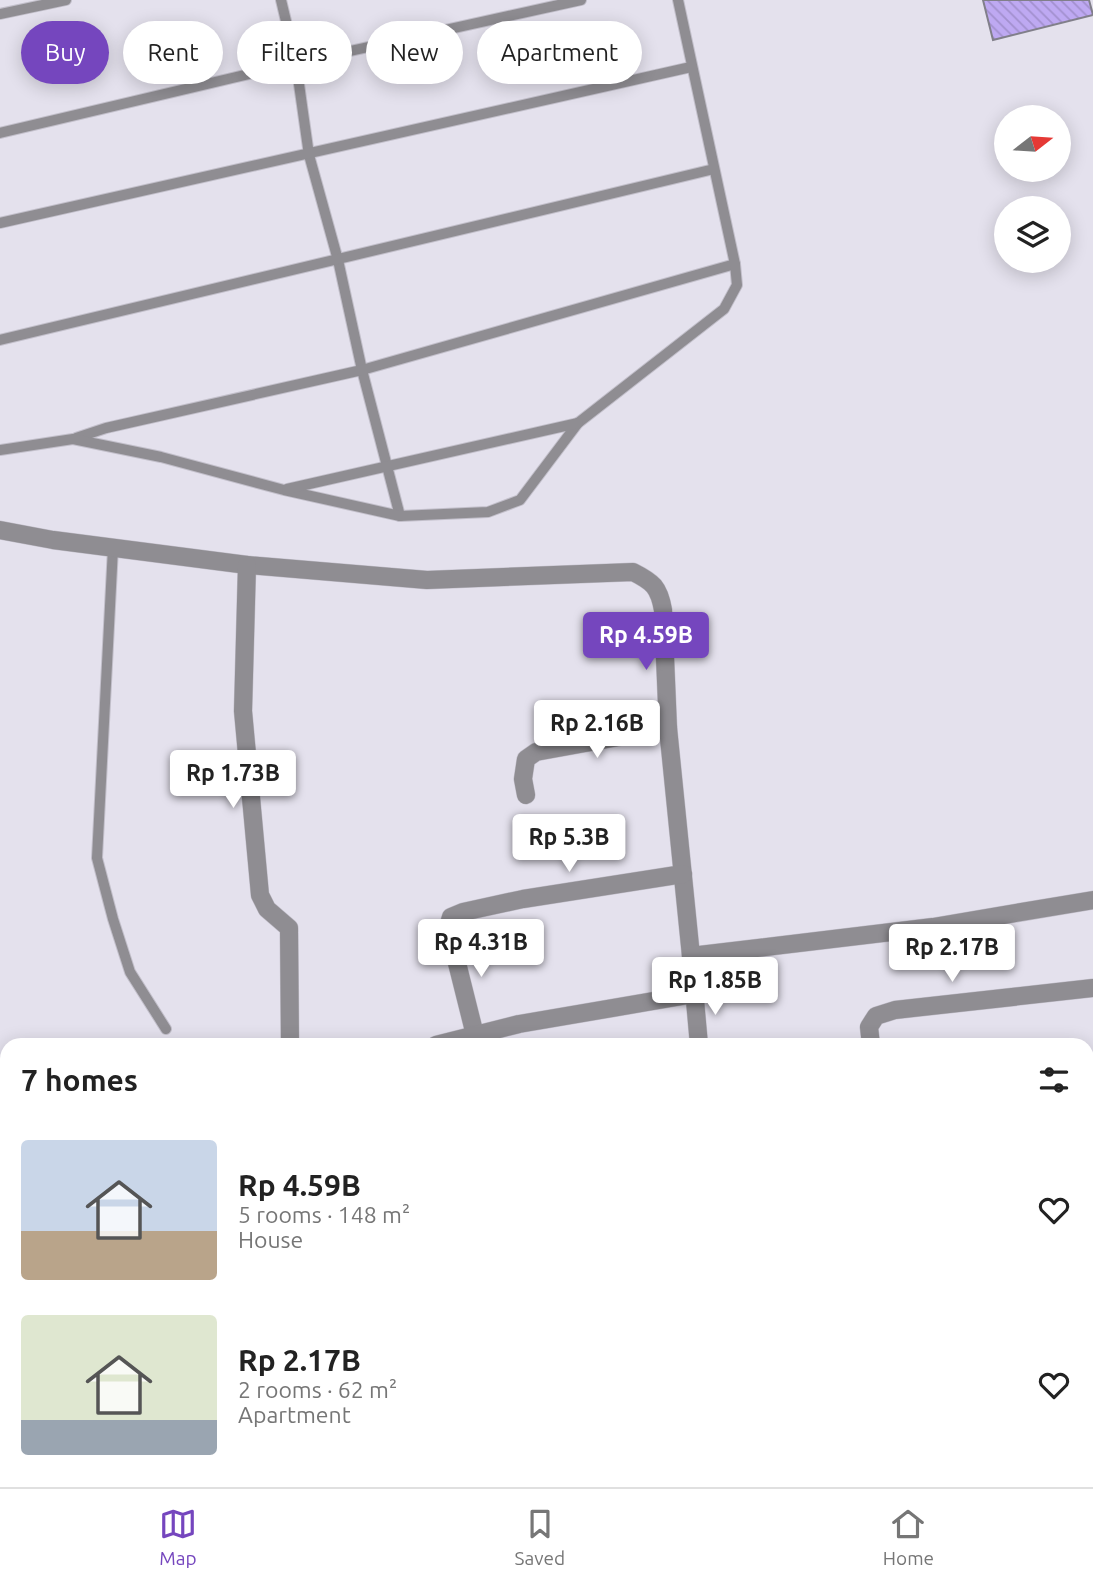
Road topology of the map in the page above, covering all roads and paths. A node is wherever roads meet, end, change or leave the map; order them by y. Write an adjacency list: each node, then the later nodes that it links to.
1 (66, 0): 5 (lane)
2 (281, 0): 6 (lane)
3 (581, 0): 7 (lane)
4 (678, 0): 8 (lane)
5 (0, 14)
6 (286, 21)
7 (352, 51)
8 (691, 67): 12 (lane); 13 (lane)
9 (237, 77): 11 (lane)
10 (299, 84): 12 (lane)
11 (0, 134)
12 (309, 155): 14 (lane); 15 (lane)
13 (714, 169): 15 (lane); 16 (lane)
14 (0, 223)
15 (338, 260): 17 (lane); 18 (lane)
16 (735, 264): 18 (lane); 19 (lane)
17 (0, 340)
18 (362, 370): 20 (lane); 22 (lane)
19 (578, 424): 22 (lane); 24 (lane)
20 (73, 439): 21 (lane); 23 (lane)
21 (0, 450)
22 (387, 466): 23 (lane); 24 (lane)
23 (284, 490): 24 (lane)
24 (400, 516)
25 (0, 530): 26 (street)
26 (113, 548): 27 (street); 35 (lane)
27 (247, 565): 28 (street); 37 (street)
28 (668, 728): 29 (street); 30 (street)
29 (526, 796)
30 (683, 874): 32 (street); 36 (street)
31 (1093, 900): 32 (street)
32 (691, 956): 34 (street)
33 (1093, 988): 40 (street)
34 (694, 994): 36 (street); 39 (street)
35 (166, 1029)
36 (475, 1035): 38 (street)
37 (290, 1038)
38 (463, 1038)
39 (698, 1038)
40 (870, 1038)

